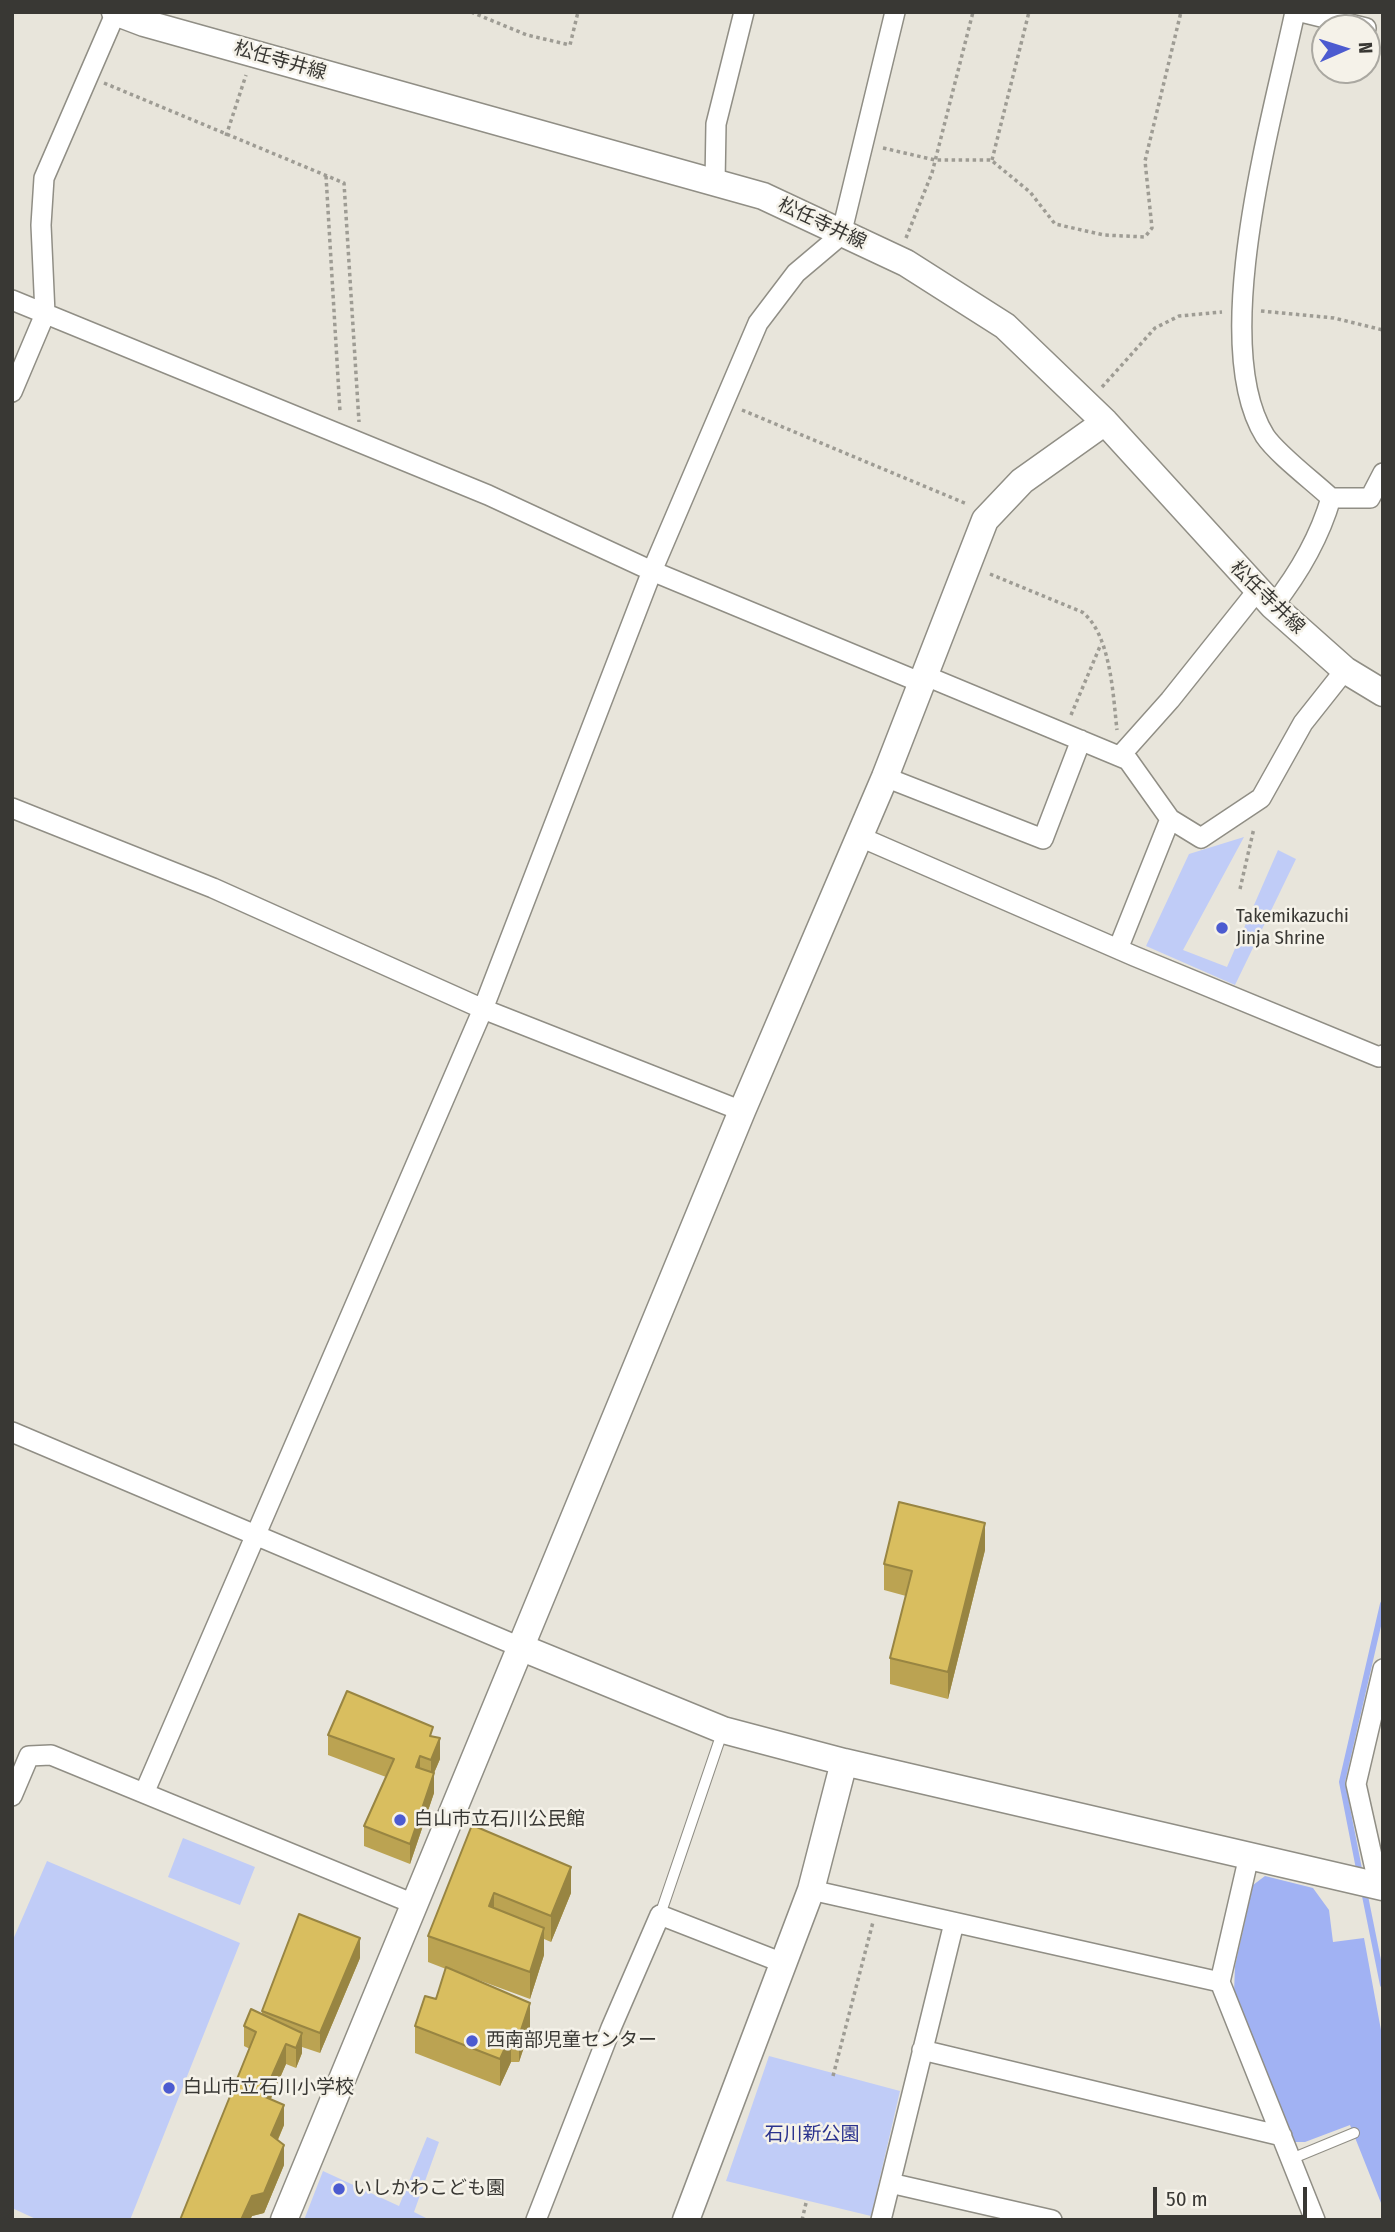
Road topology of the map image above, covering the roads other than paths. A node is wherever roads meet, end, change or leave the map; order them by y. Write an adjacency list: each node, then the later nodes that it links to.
1 (116, 12): 5 (street, 松任寺井線); 9 (street)
2 (744, 12): 6 (street)
3 (895, 12): 7 (street)
4 (1295, 12): 13 (street)
5 (145, 18): 6 (street, 松任寺井線)
6 (715, 183): 7 (street, 松任寺井線)
7 (841, 235): 11 (street, 松任寺井線); 15 (street)
8 (12, 300): 9 (street)
9 (45, 314): 10 (street); 15 (street)
10 (12, 392)
11 (1105, 422): 16 (street, 松任寺井線); 18 (street)
12 (1383, 473): 14 (street)
13 (1331, 498): 14 (street); 16 (street)
14 (1376, 499)
15 (652, 570): 18 (street); 27 (street)
16 (1265, 598): 17 (street, 松任寺井線); 21 (street)
17 (1345, 670): 19 (street, 松任寺井線); 24 (street)
18 (924, 680): 20 (street); 22 (street)
19 (1383, 693)
20 (1072, 737): 21 (street); 22 (street)
21 (1120, 756): 24 (street)
22 (885, 777): 25 (street)
23 (12, 808): 27 (street)
24 (1170, 819): 26 (street)
25 (858, 836): 26 (street); 29 (street)
26 (1118, 949): 28 (street)
27 (483, 1009): 29 (street); 31 (street)
28 (1383, 1055)
29 (742, 1111): 32 (street)
30 (12, 1432): 31 (street)
31 (256, 1534): 32 (street); 36 (street)
32 (520, 1647): 34 (street); 41 (street)
33 (1383, 1669): 39 (street)
34 (723, 1730): 35 (street); 42 (lane)
35 (845, 1762): 38 (street); 40 (street)
36 (145, 1791): 37 (street); 41 (street)
37 (12, 1796)
38 (1249, 1856): 39 (street); 45 (street)
39 (1372, 1885)
40 (811, 1890): 43 (street); 44 (street)
41 (414, 1904): 51 (street)
42 (660, 1915): 44 (street); 52 (street)
43 (954, 1923): 45 (street); 46 (street)
44 (783, 1963): 53 (street)
45 (1220, 1982): 48 (street)
46 (922, 2050): 48 (street); 50 (street)
47 (1354, 2133): 49 (lane)
48 (1282, 2136): 49 (street)
49 (1291, 2159): 56 (street)
50 (890, 2183): 54 (street); 55 (street)
51 (284, 2220)
52 (536, 2220)
53 (686, 2220)
54 (881, 2220)
55 (1052, 2220)
56 (1315, 2220)

